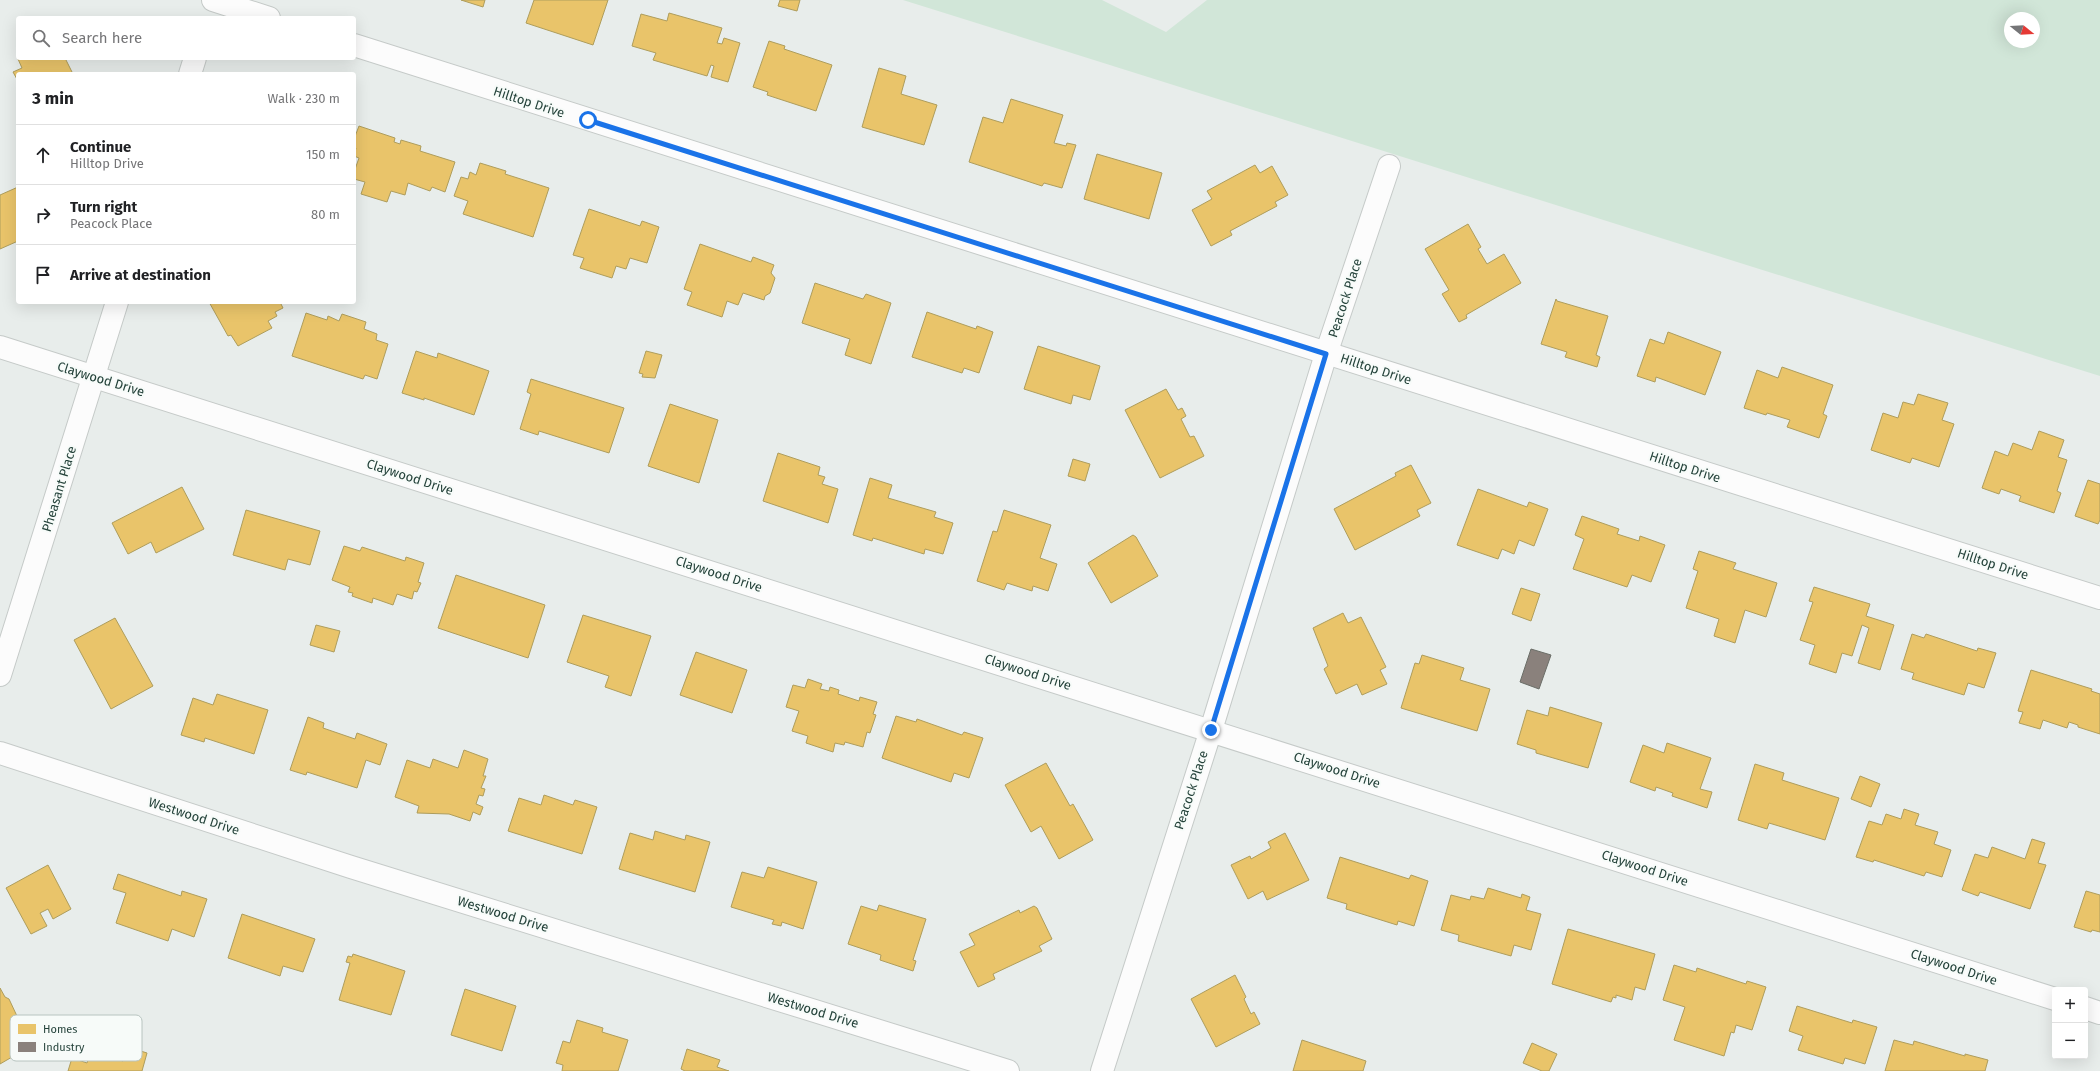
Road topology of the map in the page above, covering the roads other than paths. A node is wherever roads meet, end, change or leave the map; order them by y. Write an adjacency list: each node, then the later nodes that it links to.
1 (213, 0): 2 (street); 3 (street)
2 (209, 16)
3 (263, 16)
4 (356, 46): 10 (street, Hilltop Drive)
5 (194, 60): 6 (street)
6 (191, 72)
7 (1389, 166): 10 (street, Peacock Place)
8 (116, 304): 11 (street, Pheasant Place)
9 (0, 347): 11 (street, Claywood Drive)
10 (1326, 354): 12 (street, Hilltop Drive); 14 (street, Peacock Place)
11 (94, 376): 13 (street, Pheasant Place); 14 (street, Claywood Drive)
12 (2100, 598)
13 (0, 675)
14 (1211, 730): 16 (street, Claywood Drive); 20 (street, Peacock Place)
15 (0, 753): 19 (street, Westwood Drive)
16 (2052, 998)
17 (2088, 1009): 18 (street)
18 (2100, 1013)
19 (1008, 1071)
20 (1102, 1071)

